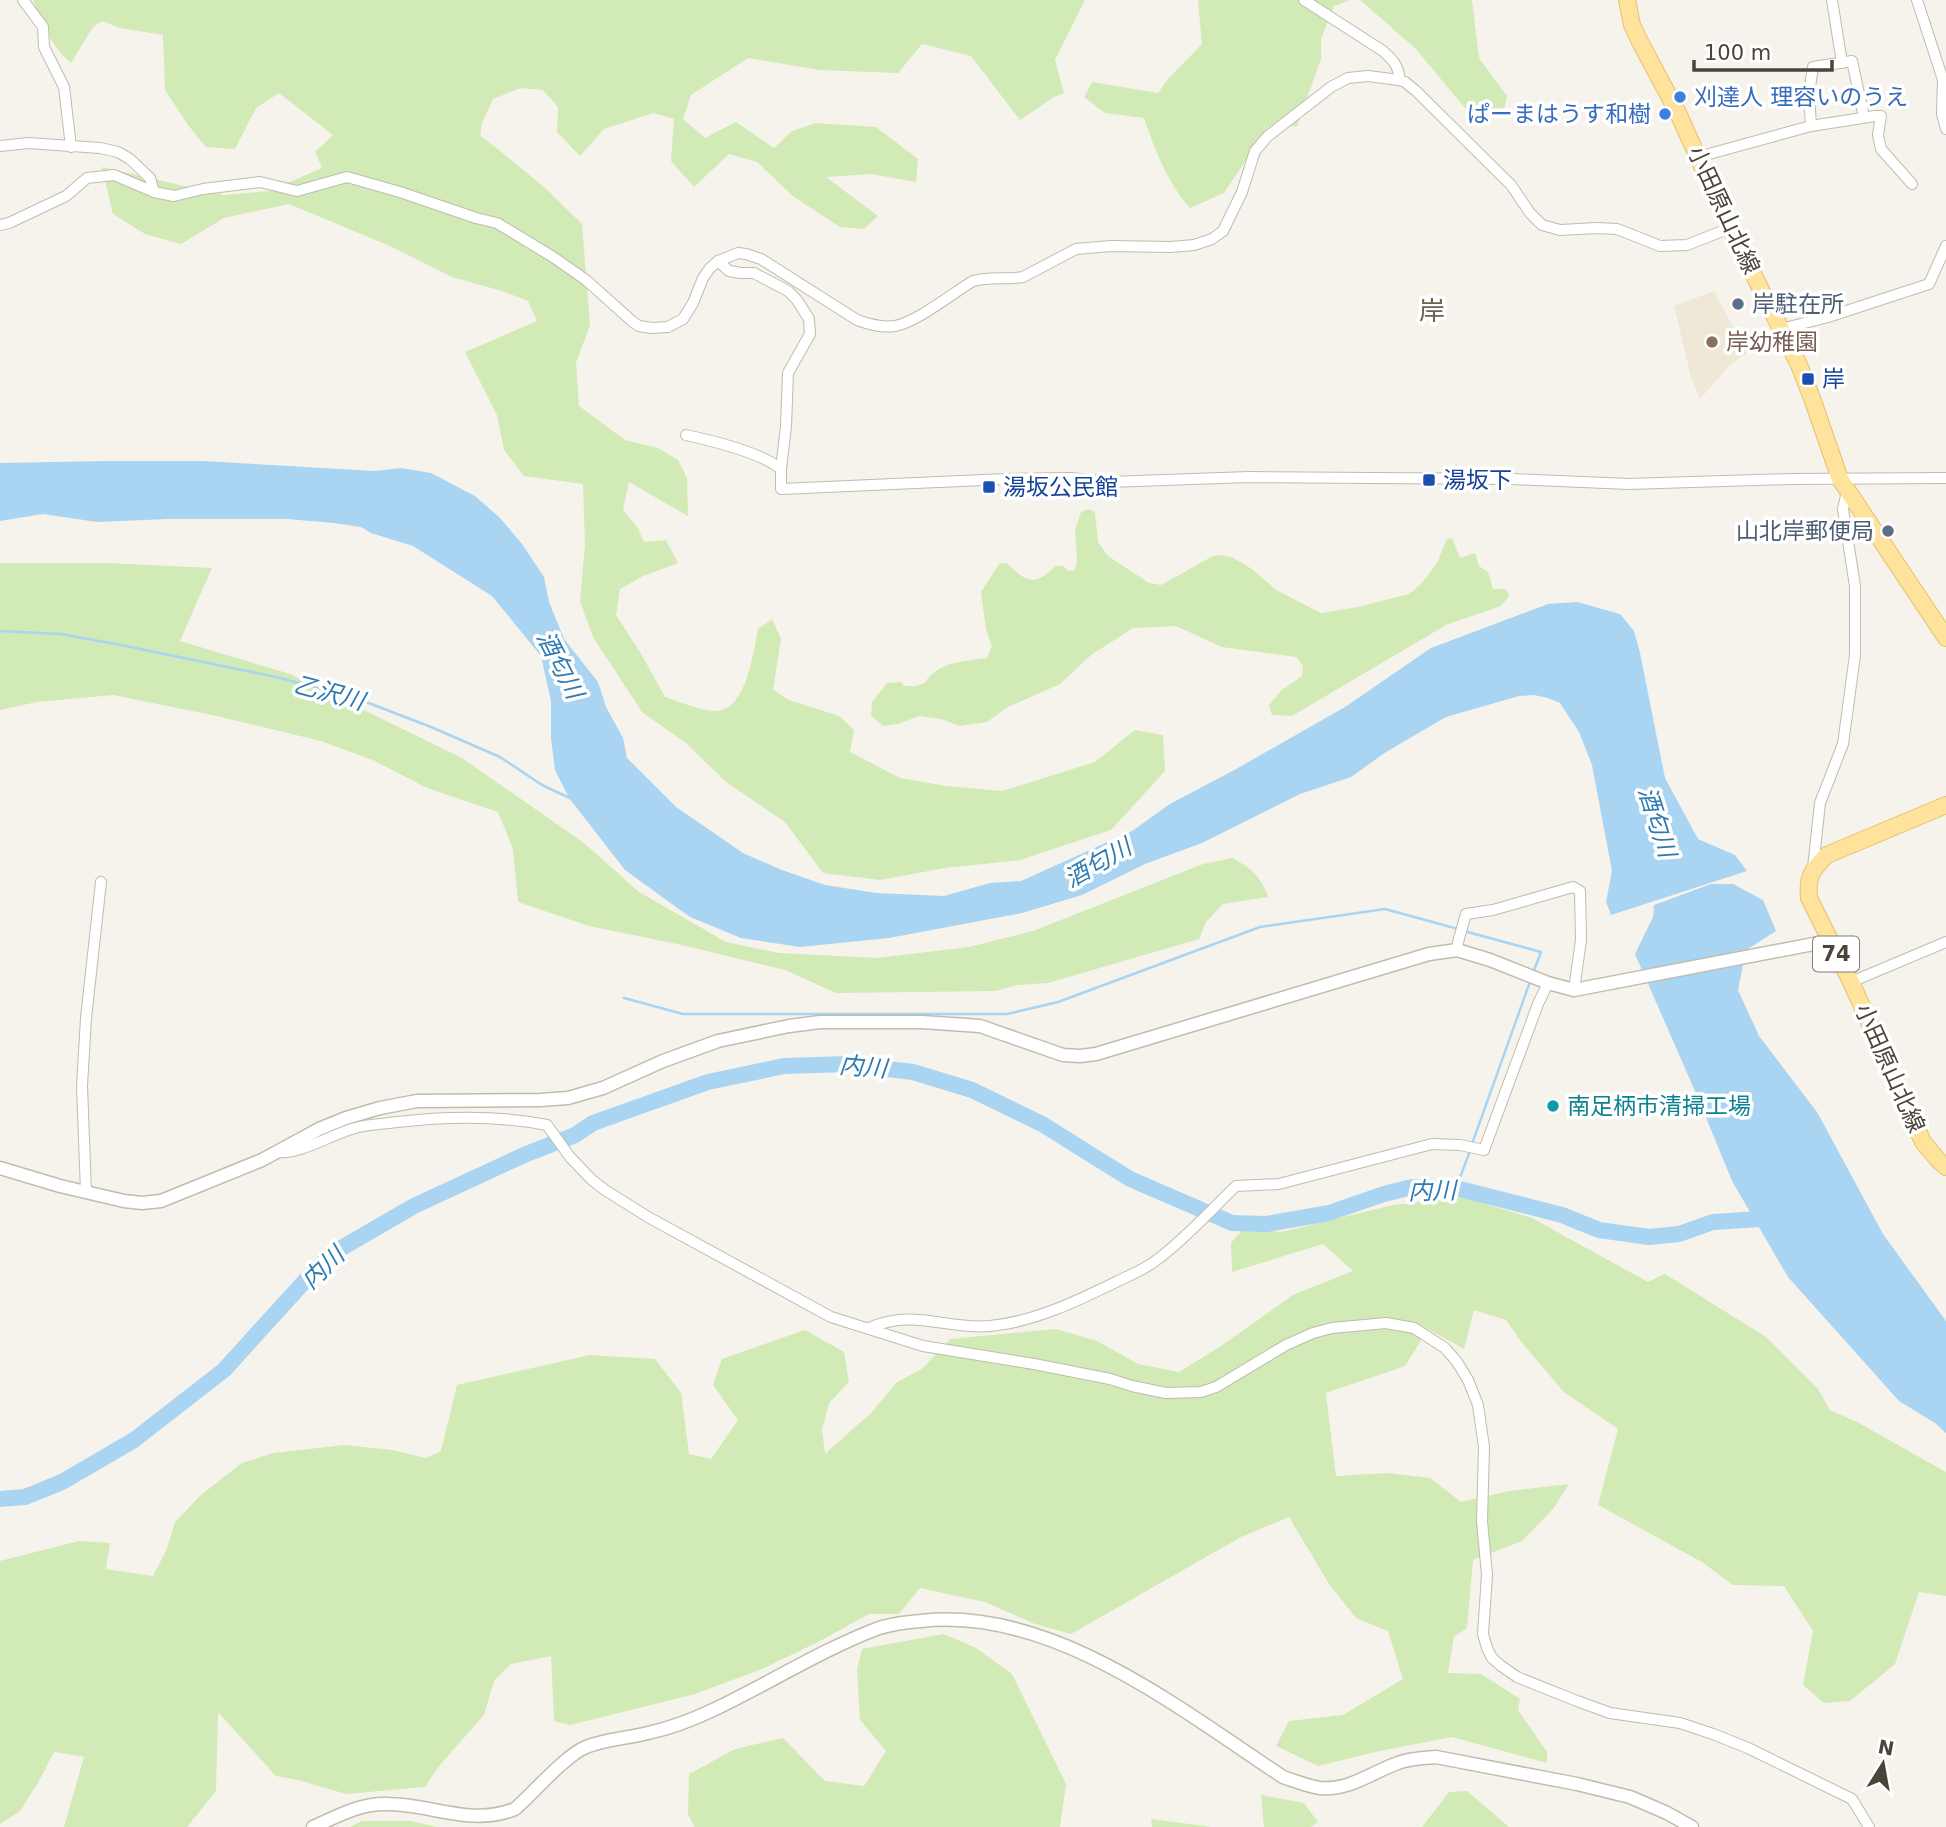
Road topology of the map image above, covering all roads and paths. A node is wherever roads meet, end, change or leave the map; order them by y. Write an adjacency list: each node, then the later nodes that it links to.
1 (23, 0): 12 (street)
2 (1304, 0): 7 (street)
3 (1627, 0): 13 (main road, 小田原山北線)
4 (1832, 0): 6 (street)
5 (1917, 0): 10 (street)
6 (1842, 63): 8 (street); 9 (street)
7 (1399, 80): 17 (street); 19 (street)
8 (1864, 117): 9 (street); 14 (street)
9 (1811, 126): 13 (street)
10 (1946, 129)
11 (0, 146): 12 (street)
12 (71, 147): 15 (street)
13 (1698, 158): 17 (main road, 小田原山北線)
14 (1912, 184)
15 (153, 192): 16 (street); 19 (street)
16 (0, 225)
17 (1730, 228): 20 (main road, 小田原山北線)
18 (1946, 246): 20 (street)
19 (718, 261): 22 (street)
20 (1781, 329): 24 (main road, 小田原山北線)
21 (686, 435): 22 (street)
22 (781, 469): 24 (street)
23 (1946, 478): 24 (street)
24 (1844, 485): 25 (main road, 小田原山北線); 27 (street)
25 (1945, 636)
26 (1946, 804): 27 (main road)
27 (1813, 870): 29 (main road, 小田原山北線 / 74)
28 (102, 882): 38 (street)
29 (1829, 941): 32 (main road, 小田原山北線 / 74); 34 (street)
30 (1946, 942): 32 (street)
31 (1458, 946): 33 (street); 34 (street); 35 (street)
32 (1851, 982): 36 (main road, 小田原山北線 / 74)
33 (1548, 983): 34 (street); 39 (street)
34 (1573, 988)
35 (277, 1152): 38 (street); 39 (street)
36 (1946, 1167)
37 (0, 1168): 38 (street)
38 (86, 1192)
39 (869, 1328): 42 (street)
40 (313, 1827): 41 (street)
41 (1692, 1827)
42 (1869, 1827)

